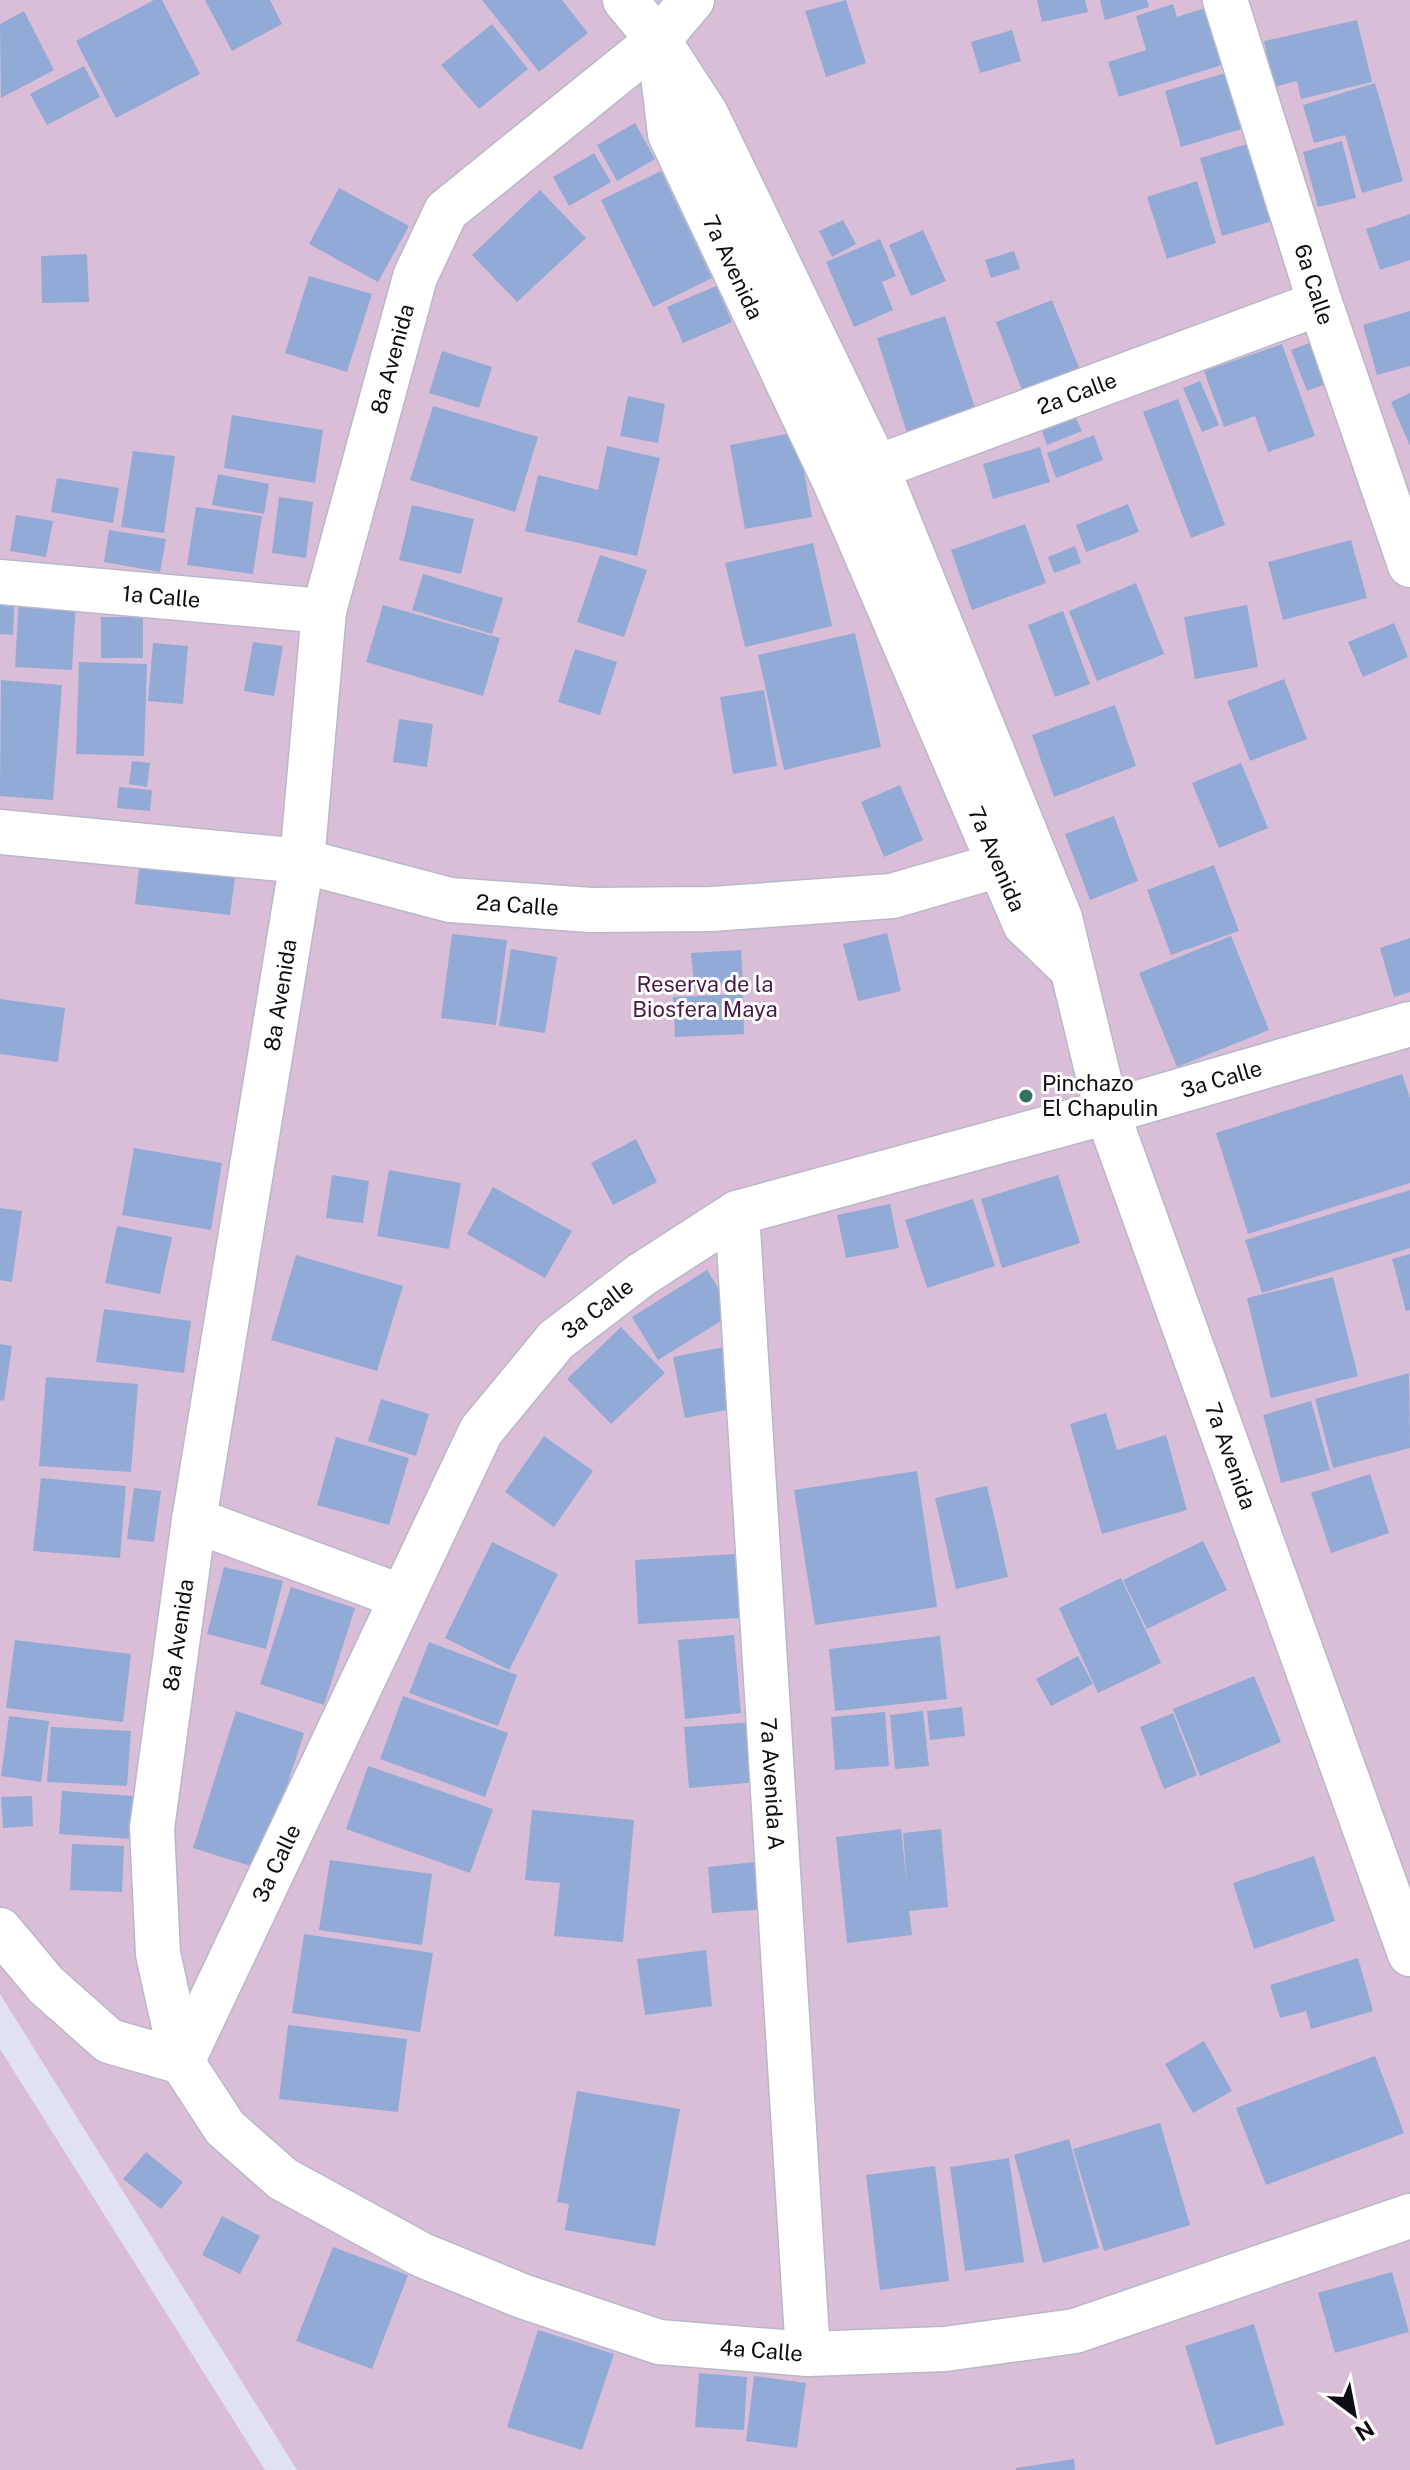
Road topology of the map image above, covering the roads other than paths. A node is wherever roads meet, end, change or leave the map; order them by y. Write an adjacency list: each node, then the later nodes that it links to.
1 (625, 0): 4 (street)
2 (692, 0): 4 (street, 8a Avenida)
3 (1225, 0): 5 (street, 6a Calle)
4 (658, 40): 6 (street); 7 (street, 7a Avenida); 10 (street, 8a Avenida)
5 (1320, 303): 6 (street, 2a Calle); 8 (street, 6a Calle)
6 (877, 468): 7 (street, 2a Calle); 12 (street)
7 (835, 482): 12 (street, 7a Avenida)
8 (1410, 565)
9 (0, 582): 10 (street, 1a Calle)
10 (324, 611): 13 (street, 8a Avenida)
11 (0, 832): 13 (street, 2a Calle)
12 (1015, 857): 13 (street, 2a Calle); 15 (street, 7a Avenida)
13 (302, 861): 17 (street, 8a Avenida)
14 (1410, 1024): 15 (street, 3a Calle)
15 (1107, 1112): 16 (street, 3a Calle); 20 (street, 7a Avenida)
16 (737, 1213): 18 (street, 3a Calle); 23 (street, 7a Avenida A)
17 (194, 1520): 18 (street); 21 (street, 8a Avenida)
18 (402, 1597): 21 (street, 3a Calle)
19 (0, 1930): 21 (street)
20 (1410, 1954)
21 (182, 2062): 23 (street, 4a Calle)
22 (1410, 2216): 23 (street, 4a Calle)
23 (808, 2354)

